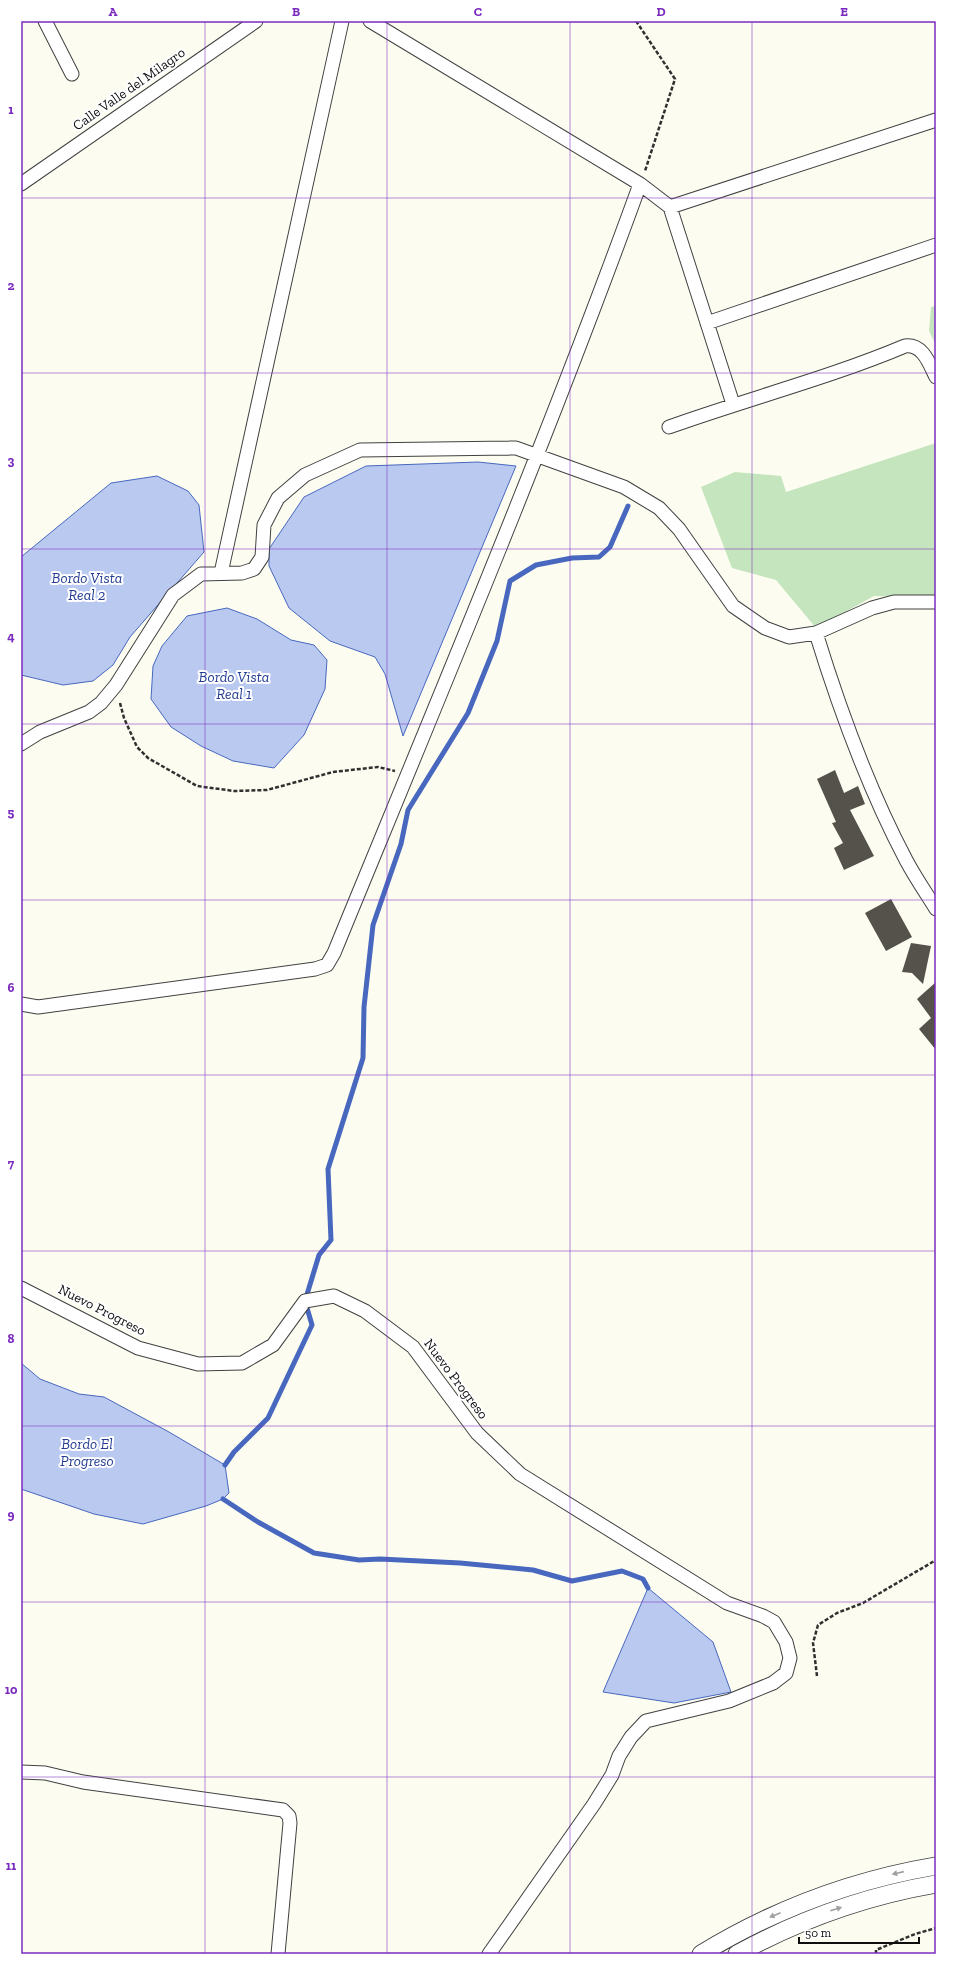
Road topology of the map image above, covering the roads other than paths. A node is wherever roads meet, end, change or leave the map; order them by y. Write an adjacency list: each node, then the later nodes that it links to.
1 (45, 21): 5 (street)
2 (256, 21): 7 (street, Calle Valle del Milagro)
3 (342, 21): 16 (street)
4 (370, 21): 8 (street)
5 (72, 74)
6 (936, 120): 9 (street)
7 (21, 184)
8 (640, 184): 9 (street); 15 (street)
9 (670, 207): 11 (street)
10 (936, 245): 11 (street)
11 (707, 323): 13 (street)
12 (936, 377): 13 (street)
13 (733, 404): 14 (street)
14 (669, 427)
15 (538, 456): 16 (street); 18 (street); 21 (street)
16 (221, 573): 19 (street)
17 (936, 602): 18 (street)
18 (816, 634): 20 (street)
19 (21, 744)
20 (936, 910)
21 (21, 1004)
22 (21, 1288): 27 (street, Nuevo Progreso)
23 (21, 1772): 26 (street)
24 (936, 1866): 28 (street, one-way to 28)
25 (936, 1884): 29 (street, one-way to 25)
26 (278, 1954)
27 (489, 1954)
28 (701, 1954)
29 (737, 1954)

